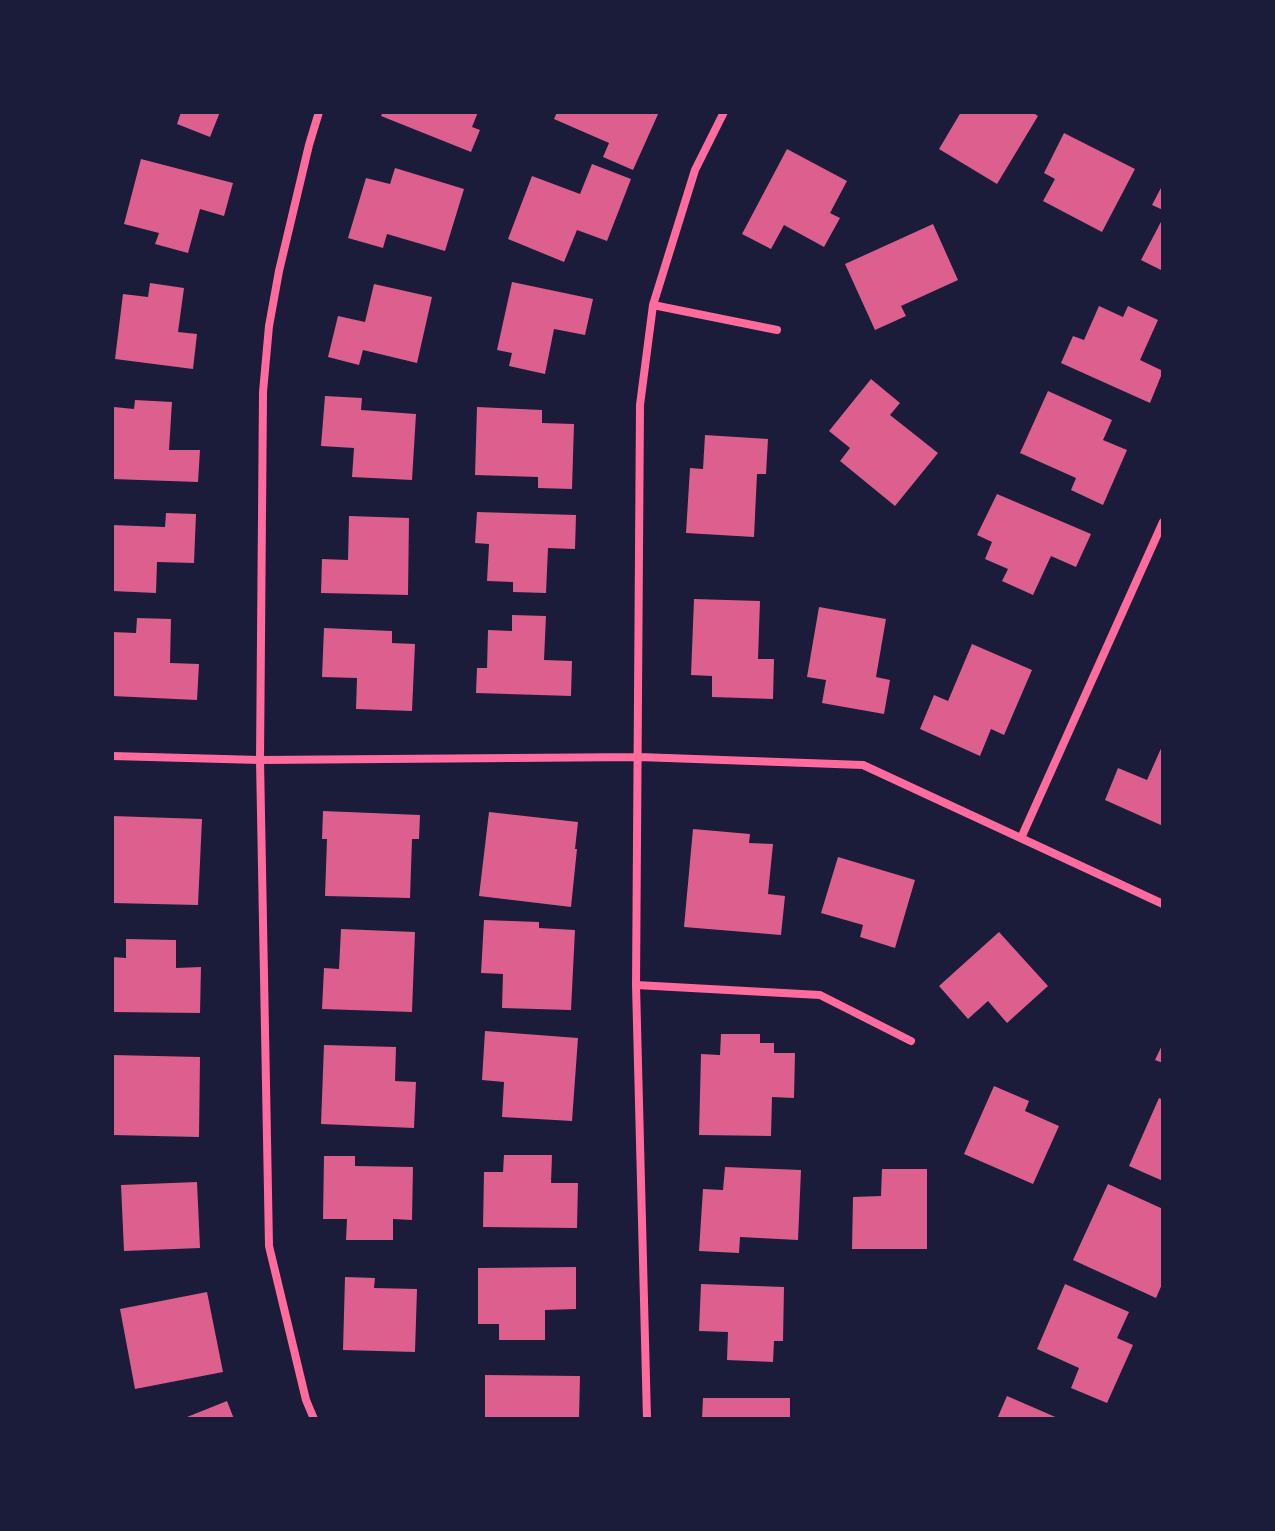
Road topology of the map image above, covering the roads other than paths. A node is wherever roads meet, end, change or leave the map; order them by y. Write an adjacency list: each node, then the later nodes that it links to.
1 (319, 112): 8 (street)
2 (724, 112): 3 (street)
3 (653, 305): 4 (street); 7 (street)
4 (777, 330)
5 (1163, 522): 9 (street)
6 (112, 756): 8 (street)
7 (639, 757): 8 (street); 9 (street); 11 (street)
8 (260, 760): 13 (street)
9 (1021, 838): 10 (street)
10 (1163, 904)
11 (636, 985): 12 (street); 14 (street)
12 (911, 1041)
13 (314, 1419)
14 (647, 1419)

